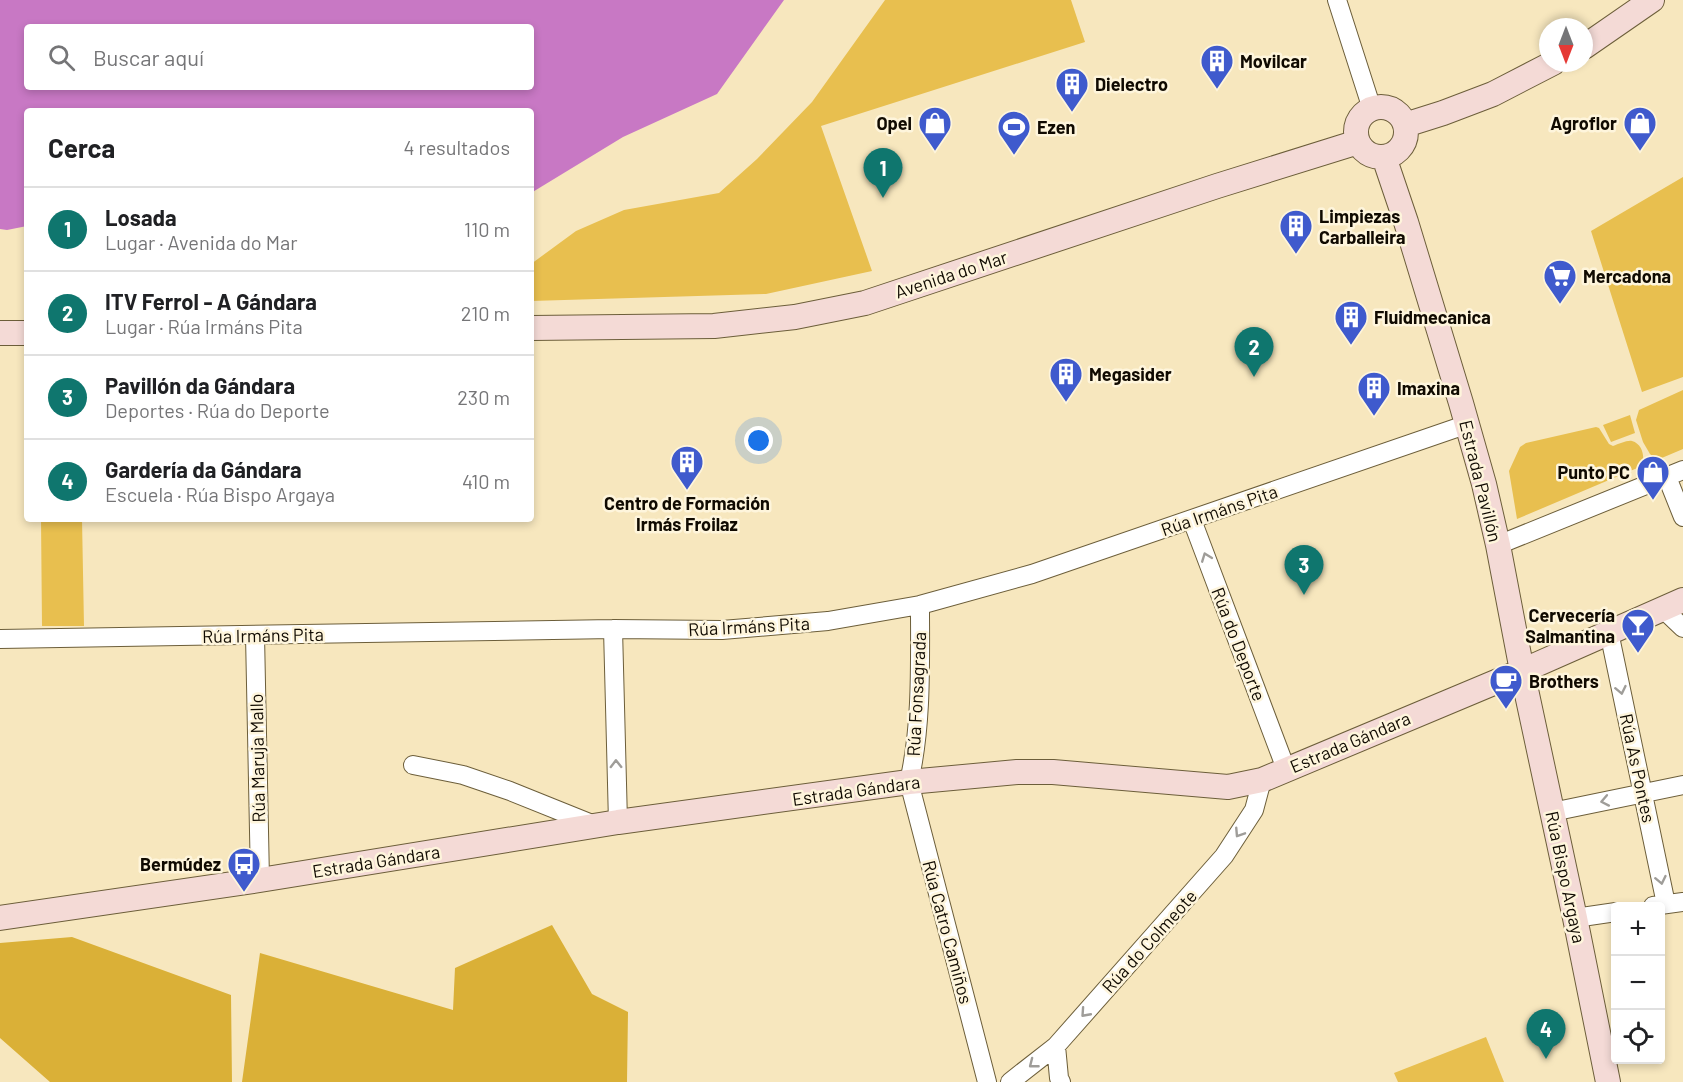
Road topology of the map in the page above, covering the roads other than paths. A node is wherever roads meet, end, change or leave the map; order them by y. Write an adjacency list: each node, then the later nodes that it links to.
1 (1337, 0): 5 (street)
2 (1652, 0): 3 (street)
3 (1593, 41)
4 (1539, 70): 6 (street)
5 (1372, 109): 6 (street); 7 (street)
6 (1405, 125): 8 (street)
7 (1358, 142): 8 (street); 9 (street, Avenida do Mar)
8 (1384, 158): 12 (street, Estrada Pavillón)
9 (534, 328)
10 (0, 333): 11 (street)
11 (24, 333)
12 (1467, 424): 15 (street, Rúa Irmáns Pita); 16 (street, Estrada Pavillón)
13 (1675, 474): 14 (street); 16 (street)
14 (1683, 517)
15 (1192, 520): 18 (street, Rúa Irmáns Pita); 26 (street, Rúa do Deporte, one-way to 15)
16 (1498, 544): 24 (street, Estrada Pavillón)
17 (1673, 604): 19 (street); 21 (street, Estrada Gándara)
18 (920, 605): 20 (street, Rúa Irmáns Pita); 28 (street, Rúa Fonsagrada)
19 (1683, 628)
20 (613, 629): 22 (street, Rúa Irmáns Pita); 32 (street, one-way to 20)
21 (1609, 632): 24 (street, Estrada Gándara); 30 (street, Rúa As Pontes, one-way to 30)
22 (255, 635): 23 (street, Rúa Irmáns Pita); 33 (street, Rúa Maruja Mallo)
23 (0, 639)
24 (1522, 671): 26 (street, Estrada Gándara); 31 (street, Rúa Bispo Argaya)
25 (413, 765): 32 (street)
26 (1286, 769): 27 (street, Estrada Gándara)
27 (1262, 780): 28 (street, Estrada Gándara); 38 (street, Rúa do Colmeote, one-way to 38)
28 (909, 782): 32 (street, Estrada Gándara); 39 (street, Rúa Catro Camiños)
29 (1683, 785): 30 (street)
30 (1643, 794): 31 (street, one-way to 31); 34 (street, Rúa As Pontes, one-way to 34)
31 (1552, 812): 37 (street, Rúa Bispo Argaya)
32 (607, 824): 33 (street, Estrada Gándara)
33 (260, 880): 36 (street, Estrada Gándara)
34 (1668, 904)
35 (1611, 913): 37 (street)
36 (0, 918)
37 (1575, 918): 42 (street, Rúa Bispo Argaya)
38 (1056, 1046): 40 (street, Rúa do Colmeote, one-way to 40); 41 (street)
39 (987, 1082)
40 (1010, 1082)
41 (1061, 1082)
42 (1608, 1082)

